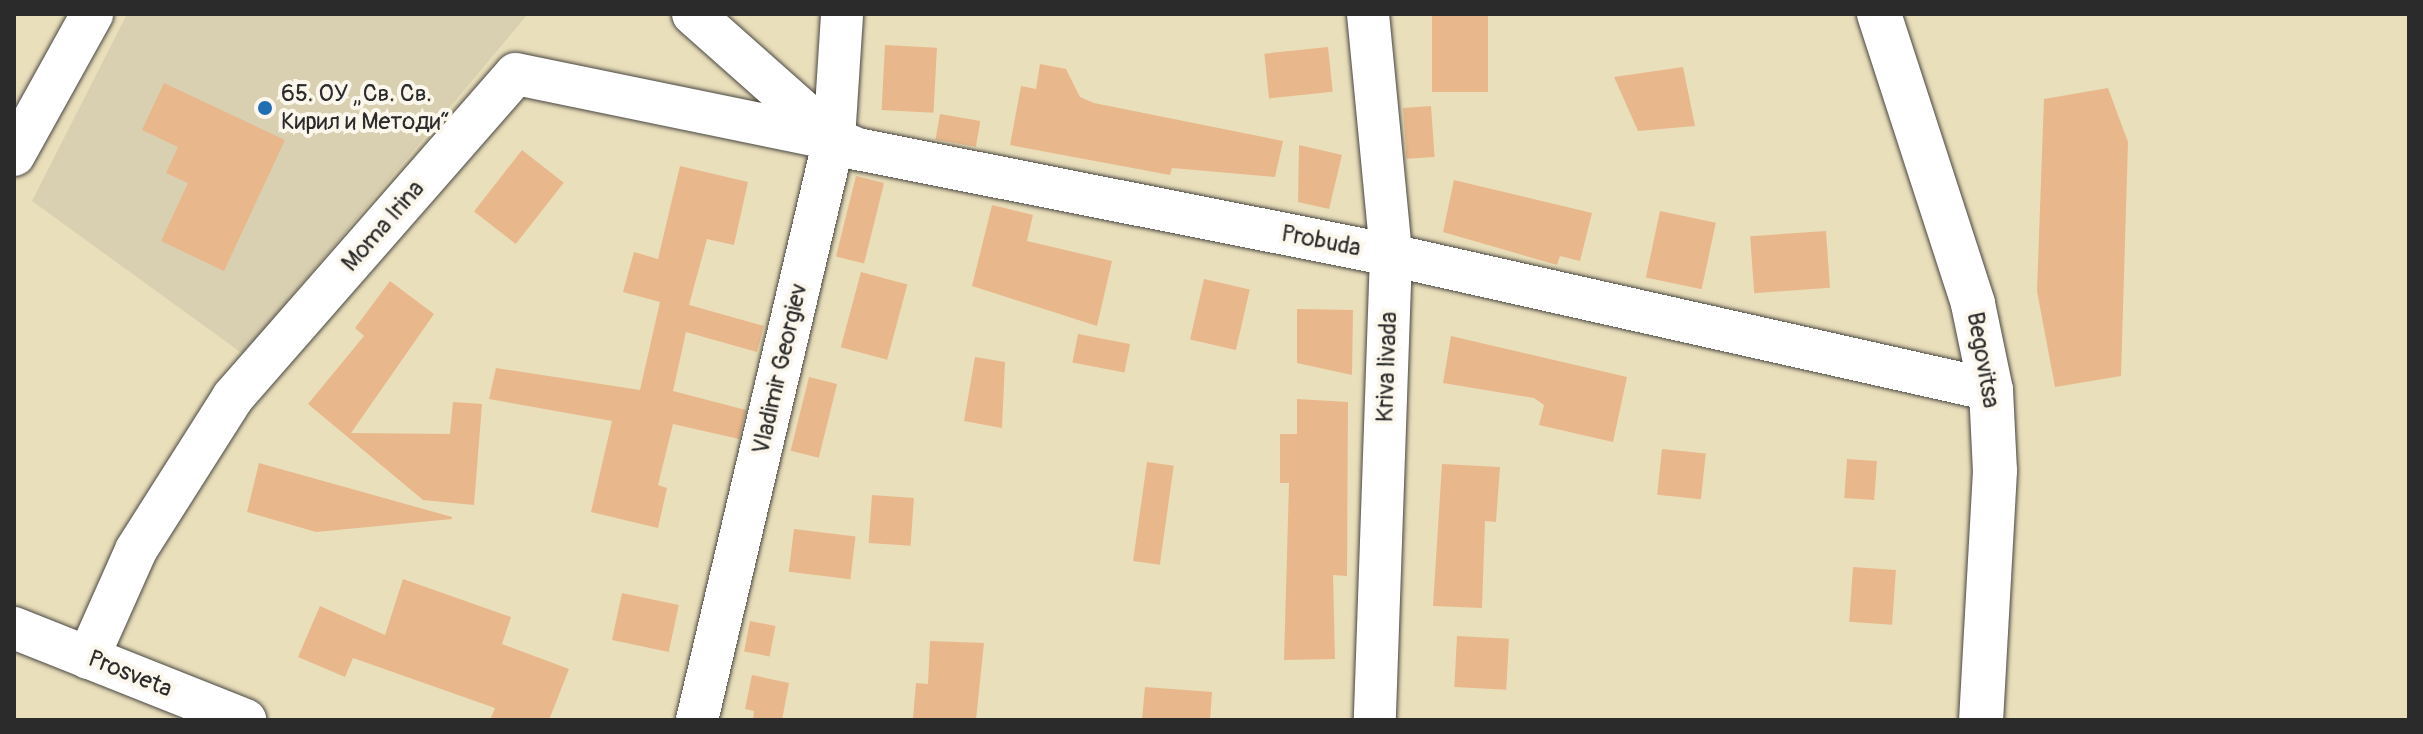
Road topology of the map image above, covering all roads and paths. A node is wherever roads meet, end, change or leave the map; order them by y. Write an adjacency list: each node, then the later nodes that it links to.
1 (693, 14): 6 (street, Probuda)
2 (842, 14): 6 (street, Vladimir Georgiev)
3 (1368, 14): 8 (street, Kriva livada)
4 (1879, 14): 9 (street, Begovitsa)
5 (87, 15): 7 (street)
6 (834, 139): 8 (street, Probuda); 11 (street, Moma Irina); 13 (street, Vladimir Georgiev)
7 (14, 155)
8 (1391, 255): 9 (street, Probuda); 14 (street, Kriva livada)
9 (1991, 390): 15 (street, Begovitsa)
10 (14, 628): 11 (street, Prosveta)
11 (88, 658): 12 (street, Prosveta)
12 (245, 720)
13 (697, 720)
14 (1375, 720)
15 (1981, 720)

